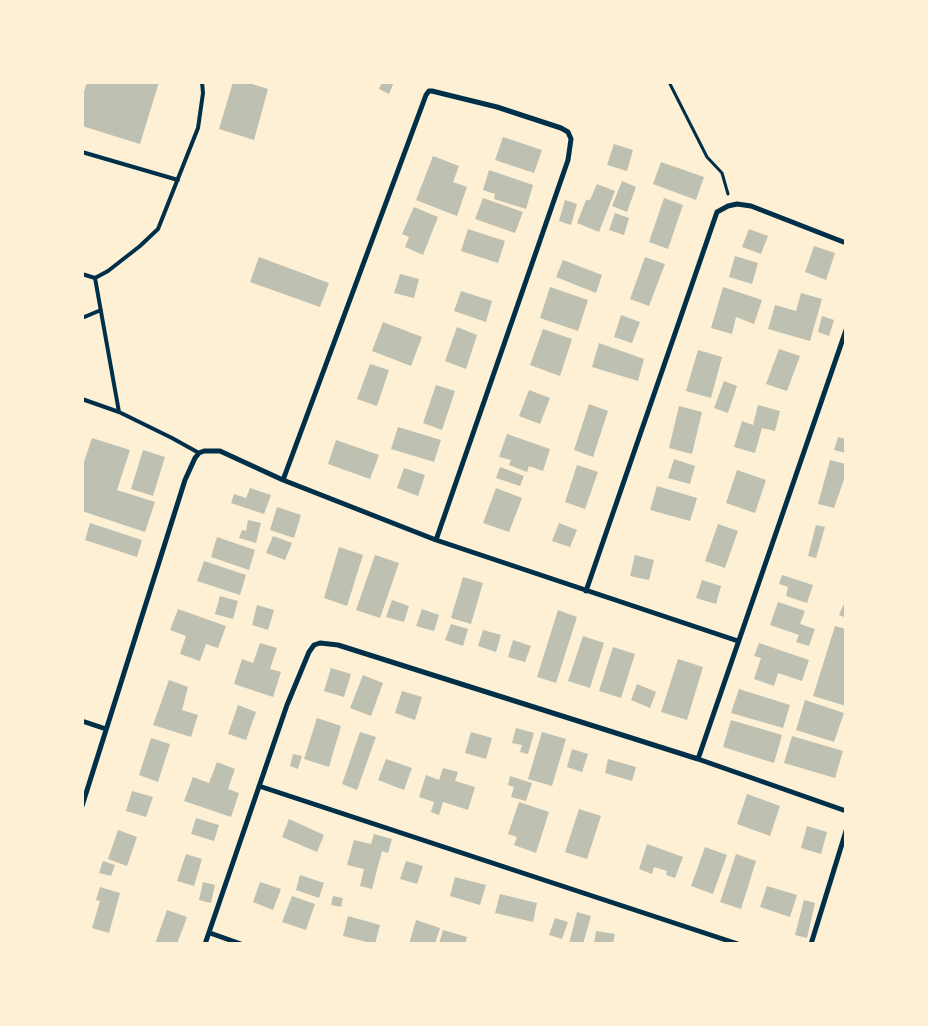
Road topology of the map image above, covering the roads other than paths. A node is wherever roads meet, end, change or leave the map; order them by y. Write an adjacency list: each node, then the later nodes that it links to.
1 (202, 82): 3 (lane)
2 (82, 152): 3 (lane)
3 (178, 180): 6 (lane)
4 (846, 243): 15 (street)
5 (82, 274): 6 (lane)
6 (95, 278): 7 (lane)
7 (101, 310): 8 (lane); 11 (lane)
8 (82, 318)
9 (846, 330): 16 (street)
10 (82, 399): 11 (lane)
11 (119, 412): 12 (lane)
12 (199, 453): 13 (street); 18 (street)
13 (282, 480): 14 (street); 14 (street)
14 (436, 540): 15 (street)
15 (586, 591): 16 (street)
16 (738, 642): 19 (street)
17 (82, 721): 18 (street)
18 (106, 729): 21 (street)
19 (698, 759): 20 (street); 22 (street)
20 (259, 786): 24 (street); 27 (street)
21 (82, 806)
22 (846, 811)
23 (846, 831): 28 (street)
24 (210, 933): 25 (street); 26 (street)
25 (206, 944)
26 (241, 944)
27 (738, 944)
28 (810, 944)

